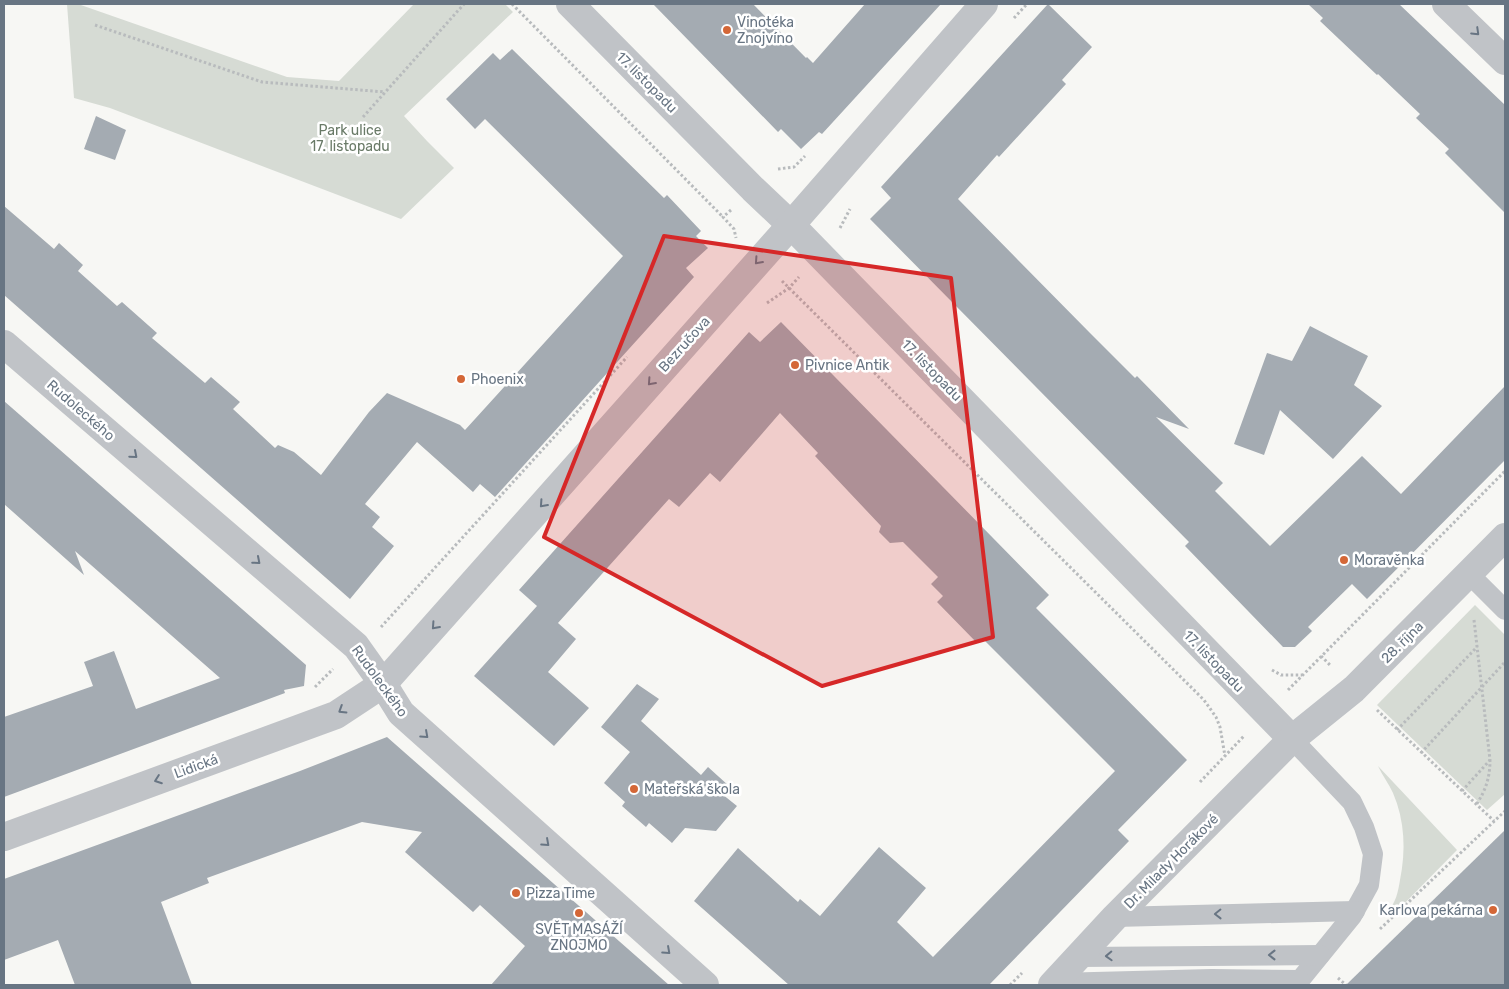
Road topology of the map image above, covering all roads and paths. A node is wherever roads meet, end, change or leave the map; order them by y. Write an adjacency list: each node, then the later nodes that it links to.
1 (464, 4): 8 (path)
2 (512, 4): 12 (path)
3 (570, 4): 11 (street, 17. listopadu)
4 (984, 4): 13 (street, Bezručova)
5 (1446, 4): 7 (street, one-way to 7)
6 (95, 25): 8 (path)
7 (1505, 61)
8 (385, 92): 9 (path)
9 (363, 117)
10 (807, 155): 11 (path)
11 (753, 190): 12 (path); 13 (street, 17. listopadu)
12 (723, 217): 14 (path)
13 (791, 224): 25 (street, Bezručova, one-way to 25); 30 (street, 17. listopadu)
14 (731, 243)
15 (789, 288): 32 (path)
16 (4, 344): 22 (street, Rudoleckého, one-way to 22)
17 (633, 350): 22 (path)
18 (1505, 537): 19 (street, 28. října)
19 (1469, 574): 20 (lane); 30 (street, 28. října)
20 (1505, 610)
21 (1473, 611): 23 (path)
22 (356, 646): 25 (street, Rudoleckého); 27 (path)
23 (1477, 646): 26 (path); 29 (path)
24 (1505, 662): 26 (path)
25 (384, 684): 38 (street, Lidická, one-way to 38); 46 (street, Rudoleckého, one-way to 46)
26 (1482, 687): 31 (path); 33 (path)
27 (310, 692)
28 (1372, 705): 29 (path)
29 (1398, 730): 31 (path)
30 (1292, 739): 39 (lane); 40 (street, Dr. Milady Horákové)
31 (1421, 753): 34 (path)
32 (1225, 756)
33 (1490, 760): 34 (path); 35 (path)
34 (1462, 791): 35 (path)
35 (1476, 805): 37 (path)
36 (1505, 811): 37 (path)
37 (1494, 821): 41 (path)
38 (4, 837)
39 (1355, 911): 40 (lane, one-way to 40); 42 (lane)
40 (1115, 917): 43 (street, Dr. Milady Horákové)
41 (1375, 933)
42 (1320, 955): 43 (lane, one-way to 43); 44 (lane)
43 (1079, 957): 45 (street, Dr. Milady Horákové)
44 (1297, 983): 45 (lane)
45 (1054, 984)
46 (705, 985)

